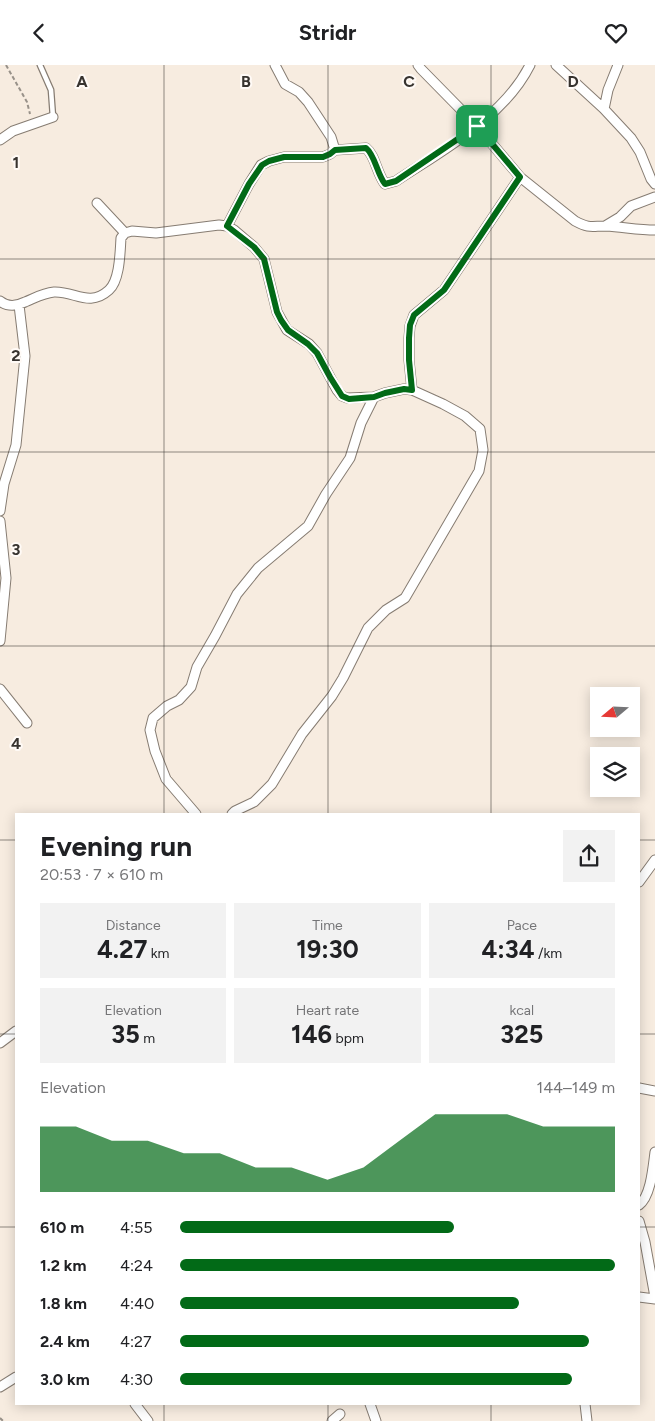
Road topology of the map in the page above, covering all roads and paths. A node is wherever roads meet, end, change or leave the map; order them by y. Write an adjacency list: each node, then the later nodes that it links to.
1 (6, 65): 10 (path)
2 (40, 65): 9 (lane)
3 (275, 65): 13 (street)
4 (418, 65): 11 (street)
5 (530, 65): 11 (street)
6 (556, 65): 8 (street)
7 (618, 65): 8 (street)
8 (604, 109): 15 (street)
9 (53, 117): 10 (street)
10 (33, 123): 12 (street)
11 (477, 126): 13 (street); 14 (street)
12 (0, 140)
13 (335, 150): 18 (street)
14 (520, 177): 19 (street); 24 (street)
15 (655, 184)
16 (655, 197): 19 (street)
17 (98, 203): 21 (street)
18 (227, 226): 21 (street); 25 (street)
19 (605, 226): 20 (street)
20 (655, 230)
21 (125, 233): 23 (street)
22 (0, 301): 23 (street)
23 (19, 305): 26 (street)
24 (412, 390): 25 (street); 32 (street)
25 (374, 397): 31 (street)
26 (0, 511)
27 (0, 521): 28 (street)
28 (0, 641)
29 (0, 689): 30 (street)
30 (27, 723)
31 (195, 813)
32 (233, 813)
33 (655, 860): 34 (street)
34 (640, 881)
35 (15, 1032): 36 (street)
36 (0, 1043)
37 (640, 1088): 38 (street)
38 (655, 1091)
39 (655, 1152): 40 (street)
40 (640, 1204)
41 (640, 1224): 43 (street)
42 (640, 1297): 43 (street)
43 (655, 1298)
44 (15, 1378): 45 (street)
45 (0, 1387)
46 (136, 1405): 51 (street)
47 (370, 1405): 54 (street)
48 (585, 1405): 55 (street)
49 (340, 1414): 53 (street)
50 (0, 1418): 52 (path)
51 (142, 1418)
52 (3, 1421)
53 (332, 1421)
54 (376, 1421)
55 (587, 1421)

